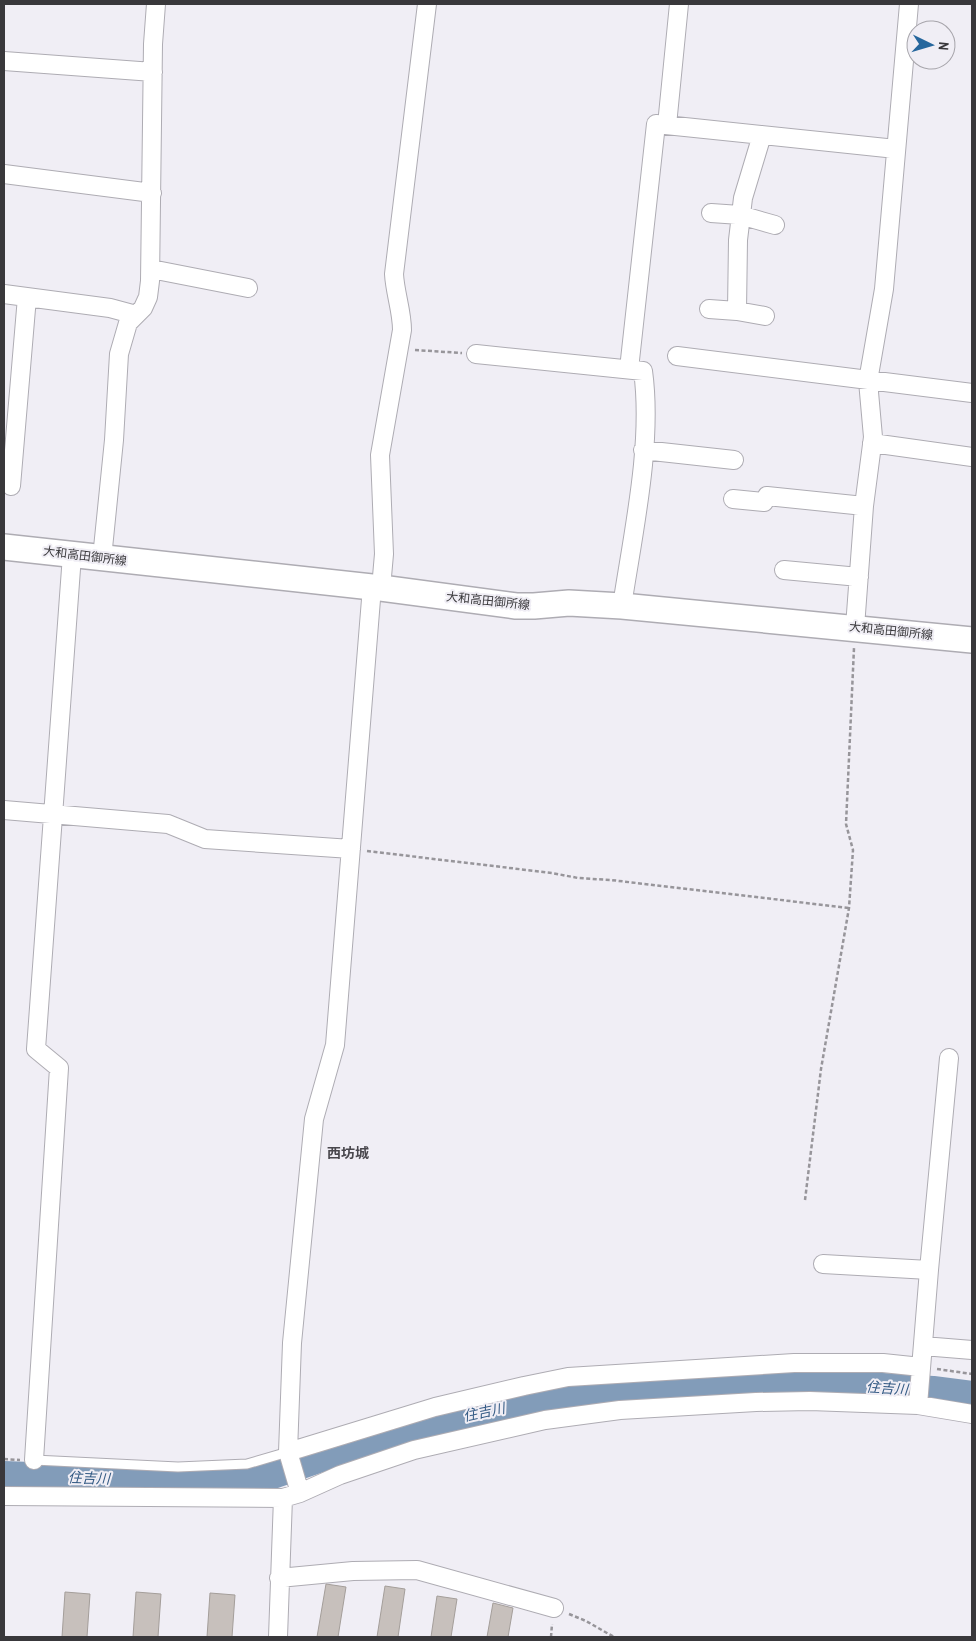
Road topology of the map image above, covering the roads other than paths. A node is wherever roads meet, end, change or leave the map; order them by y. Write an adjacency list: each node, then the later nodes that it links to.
1 (156, 4): 6 (street)
2 (427, 4): 40 (street)
3 (679, 4): 7 (street)
4 (909, 4): 9 (street)
5 (4, 61): 6 (street)
6 (153, 72): 11 (street)
7 (667, 125): 8 (street); 25 (street)
8 (762, 135): 9 (street); 13 (street)
9 (896, 149): 26 (street)
10 (4, 174): 11 (street)
11 (152, 193): 15 (street)
12 (711, 213): 13 (street)
13 (740, 215): 14 (street); 20 (street)
14 (775, 225)
15 (151, 269): 16 (street); 21 (street)
16 (248, 288)
17 (4, 294): 18 (street)
18 (28, 297): 21 (street); 32 (street)
19 (709, 309): 20 (street)
20 (737, 311): 22 (street)
21 (136, 315): 37 (street)
22 (765, 316)
23 (476, 354): 25 (street)
24 (677, 356): 26 (street)
25 (629, 369): 29 (street)
26 (868, 381): 27 (street); 28 (street)
27 (972, 393)
28 (872, 443): 30 (street); 34 (street)
29 (643, 450): 31 (street); 41 (street)
30 (972, 457)
31 (734, 460)
32 (11, 486)
33 (733, 499): 34 (street)
34 (864, 506): 39 (street)
35 (4, 547): 36 (main road, 大和高田御所線)
36 (72, 555): 37 (main road, 大和高田御所線); 45 (street)
37 (102, 558): 40 (main road, 大和高田御所線)
38 (784, 570): 39 (street)
39 (859, 577): 42 (street)
40 (377, 587): 41 (main road, 大和高田御所線); 46 (street)
41 (622, 606): 42 (main road, 大和高田御所線)
42 (855, 627): 43 (main road, 大和高田御所線)
43 (972, 640)
44 (4, 810): 45 (street)
45 (53, 815): 46 (street); 56 (street)
46 (351, 849): 55 (street)
47 (949, 1058): 49 (street)
48 (822, 1264): 49 (street)
49 (929, 1270): 50 (street)
50 (923, 1346): 51 (street); 52 (street)
51 (972, 1350)
52 (921, 1367): 53 (street); 55 (street)
53 (918, 1405): 54 (street); 57 (street)
54 (972, 1414)
55 (288, 1452): 56 (lane); 57 (street)
56 (34, 1460)
57 (300, 1493): 59 (street)
58 (4, 1496): 59 (street)
59 (283, 1498): 60 (street)
60 (279, 1578): 61 (street); 62 (street)
61 (554, 1608)
62 (278, 1637)

